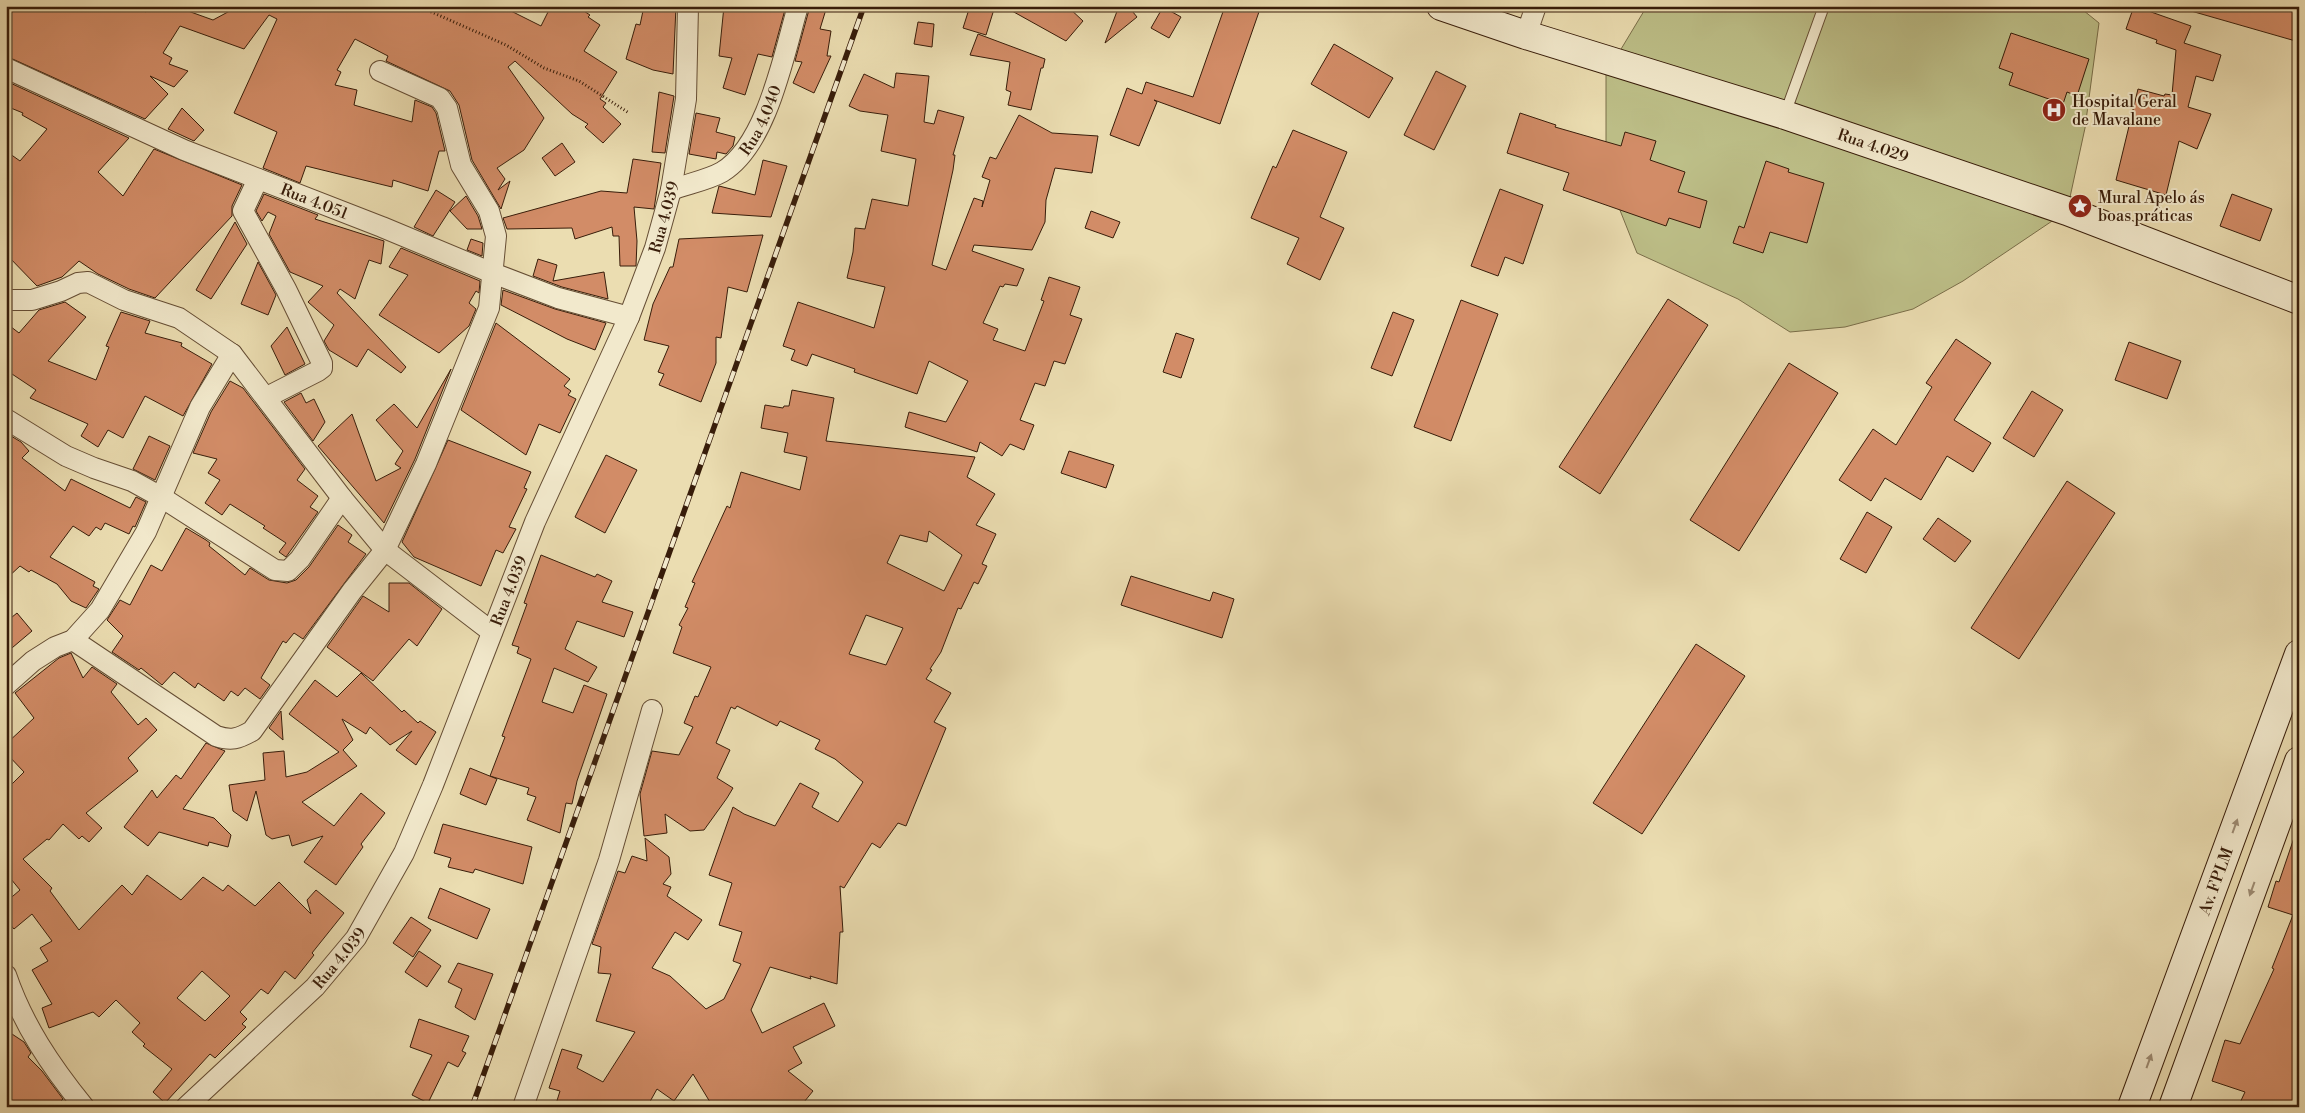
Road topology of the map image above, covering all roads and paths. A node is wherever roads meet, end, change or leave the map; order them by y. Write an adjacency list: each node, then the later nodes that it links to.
1 (418, 6): 10 (path)
2 (688, 6): 13 (street, Rua 4.039)
3 (798, 6): 13 (street, Rua 4.040)
4 (1441, 6): 7 (street, Rua 4.029)
5 (1536, 6): 7 (street)
6 (1824, 6): 11 (lane)
7 (1526, 35): 11 (street, Rua 4.029)
8 (6, 68): 12 (street, Rua 4.051)
9 (380, 71): 14 (street)
10 (629, 112)
11 (1785, 115): 16 (street, Rua 4.029)
12 (258, 179): 14 (street, Rua 4.051); 19 (street)
13 (671, 190): 17 (street, Rua 4.039)
14 (490, 272): 17 (street, Rua 4.051); 23 (street)
15 (6, 300): 18 (street)
16 (2299, 300)
17 (629, 317): 24 (street, Rua 4.039)
18 (232, 354): 19 (street); 21 (street)
19 (267, 397): 22 (street)
20 (6, 419): 21 (street)
21 (161, 497): 22 (street); 25 (street)
22 (342, 498): 23 (street)
23 (385, 550): 24 (street); 25 (street)
24 (492, 632): 32 (street, Rua 4.039)
25 (73, 640): 27 (street)
26 (2299, 654): 34 (street, Av. FPLM, one-way to 26)
27 (6, 685)
28 (652, 710): 33 (street)
29 (2299, 761): 35 (street, one-way to 35)
30 (6, 975): 31 (street)
31 (84, 1107)
32 (186, 1107)
33 (523, 1107)
34 (2132, 1107)
35 (2173, 1107)

